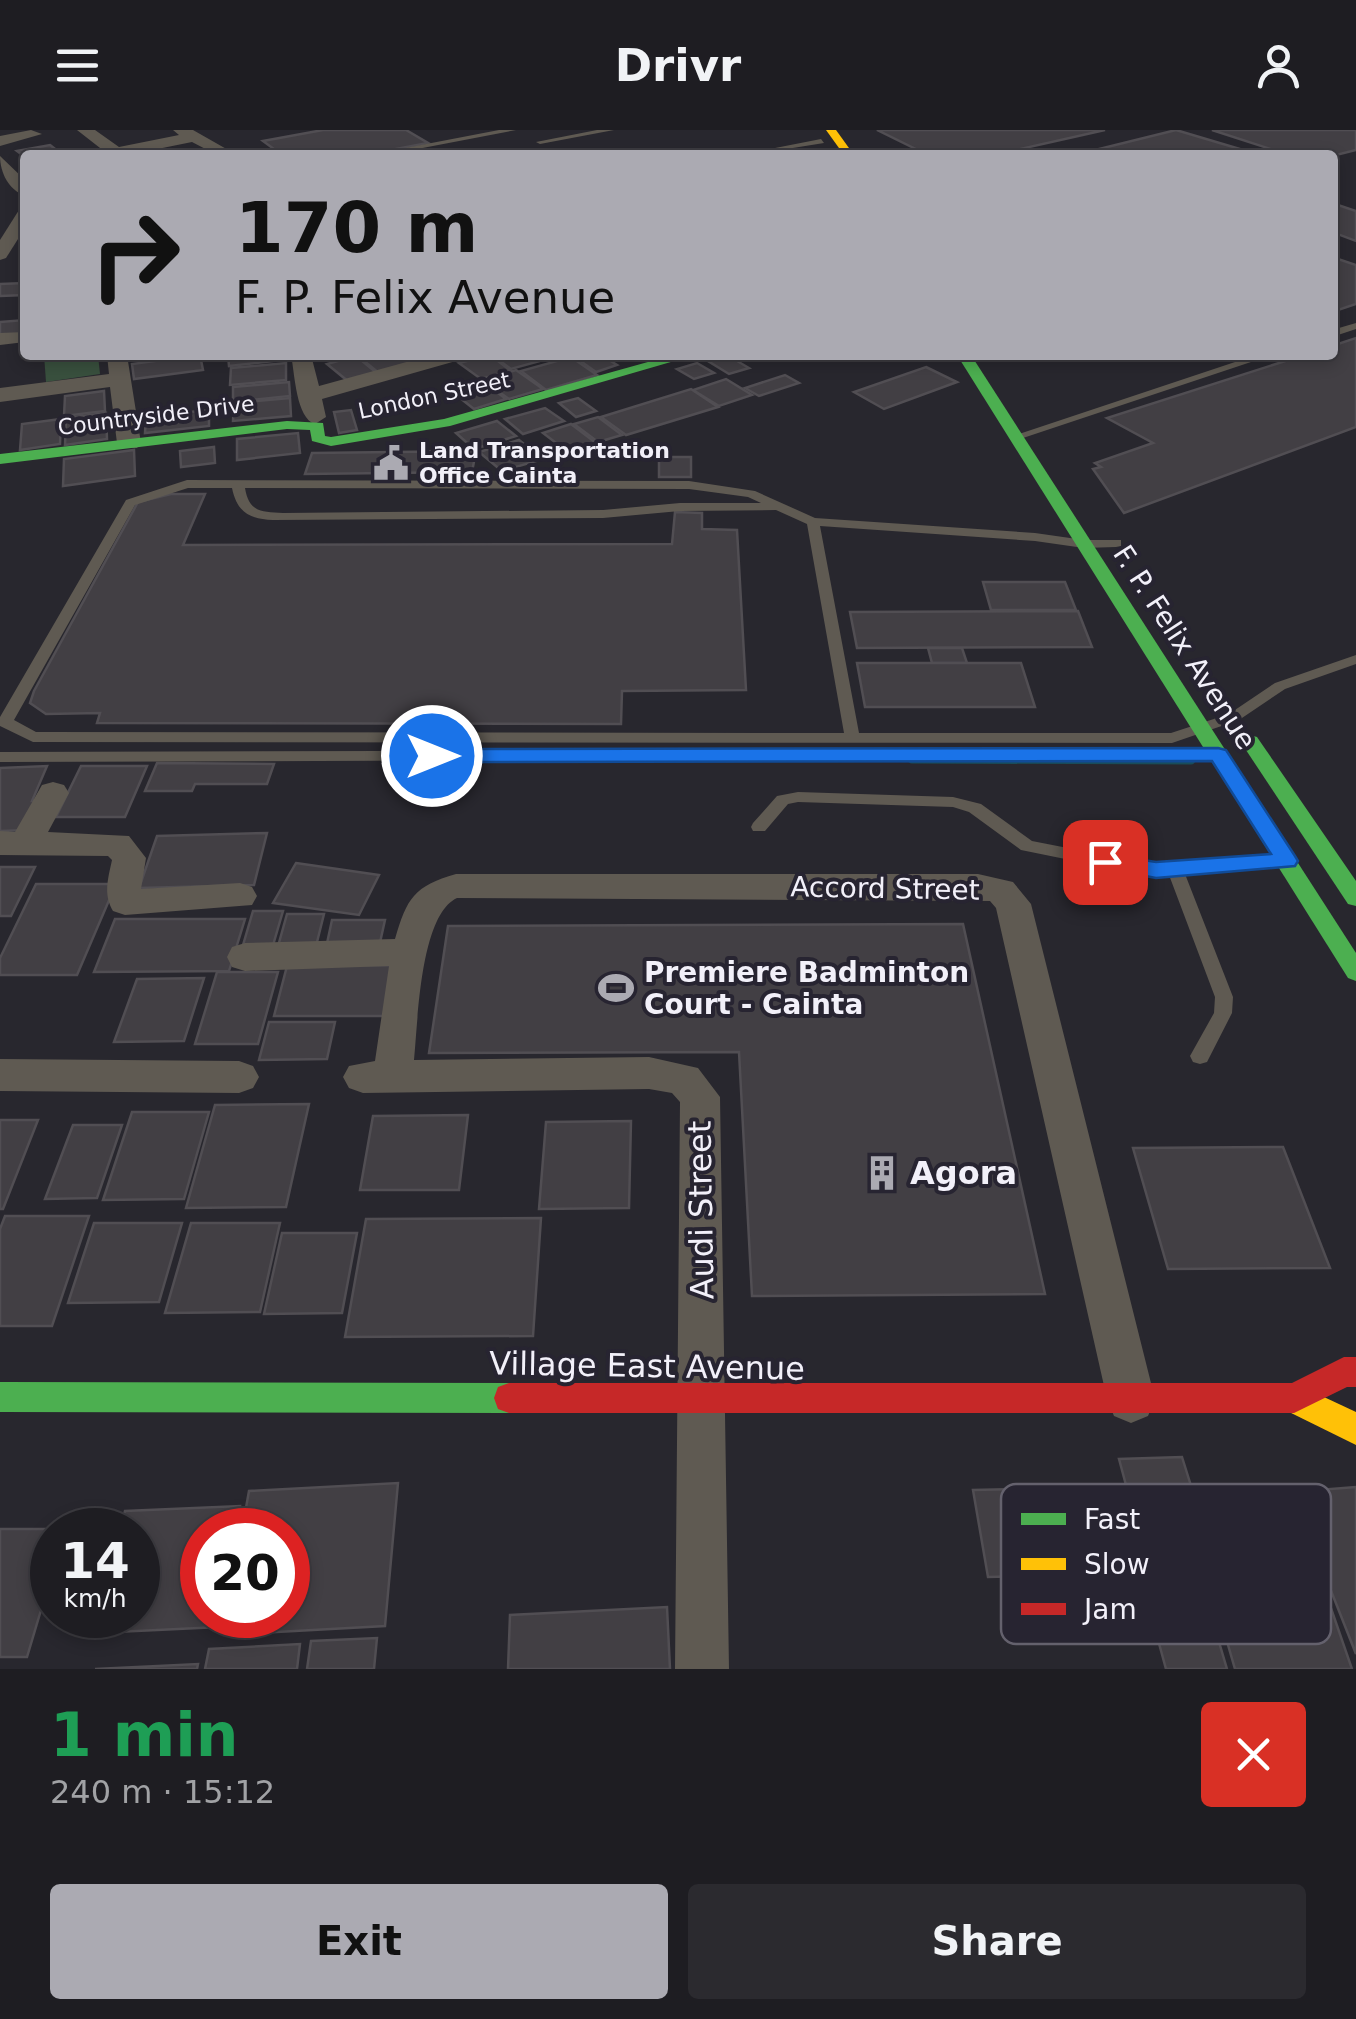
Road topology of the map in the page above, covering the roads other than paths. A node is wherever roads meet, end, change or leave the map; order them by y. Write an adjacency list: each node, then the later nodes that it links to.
1 (85, 130): 11 (street)
2 (434, 130): 8 (lane)
3 (512, 130): 8 (lane)
4 (610, 130): 7 (lane)
5 (34, 134): 9 (street)
6 (187, 134): 12 (street); 13 (street)
7 (529, 136)
8 (451, 140): 14 (lane)
9 (0, 141)
10 (831, 142): 15 (lane)
11 (112, 150)
12 (131, 150)
13 (215, 150)
14 (399, 150)
15 (774, 150)
16 (0, 161): 17 (street)
17 (20, 185)
18 (20, 222): 19 (street)
19 (0, 254)
20 (119, 360): 27 (street)
21 (302, 360): 30 (street)
22 (438, 360): 30 (street)
23 (670, 360): 31 (street, London Street)
24 (967, 360): 32 (street, F. P. Felix Avenue)
25 (992, 360): 28 (street)
26 (1252, 360): 32 (lane)
27 (121, 379): 29 (street); 33 (street)
28 (1010, 384)
29 (0, 395)
30 (308, 396): 31 (street)
31 (318, 426): 33 (street, Countryside Drive)
32 (1016, 437): 39 (street, F. P. Felix Avenue)
33 (129, 443): 34 (street, Countryside Drive)
34 (0, 459)
35 (238, 484): 36 (lane); 36 (lane); 43 (lane)
36 (774, 507): 37 (lane)
37 (813, 522): 39 (lane); 43 (lane)
38 (1117, 543): 39 (lane)
39 (1084, 544): 42 (street, F. P. Felix Avenue)
40 (1356, 658): 41 (lane)
41 (1229, 709): 42 (lane); 52 (street, F. P. Felix Avenue)
42 (1202, 728): 43 (lane); 44 (street, F. P. Felix Avenue)
43 (852, 737)
44 (1218, 754): 45 (lane); 49 (street, F. P. Felix Avenue)
45 (0, 757)
46 (53, 793): 48 (street)
47 (760, 828): 50 (lane)
48 (13, 842): 51 (street)
49 (1287, 861): 50 (lane); 53 (street, F. P. Felix Avenue)
50 (1175, 869): 57 (lane)
51 (240, 896)
52 (1356, 901): 53 (lane)
53 (1315, 906): 56 (street, F. P. Felix Avenue)
54 (411, 952): 55 (street); 60 (street, Accord Street); 64 (street, Accord Street)
55 (245, 956)
56 (1353, 961)
57 (1200, 1056)
58 (0, 1074): 59 (street)
59 (239, 1077)
60 (377, 1077): 65 (street, Audi Street)
61 (1356, 1372): 63 (street, Village East Avenue)
62 (0, 1397): 65 (street, Village East Avenue)
63 (1294, 1398): 64 (street, Village East Avenue); 66 (street, Village East Avenue)
64 (1131, 1399): 65 (street, Village East Avenue)
65 (704, 1400): 67 (street, Audi Street)
66 (1356, 1429)
67 (702, 1669)

